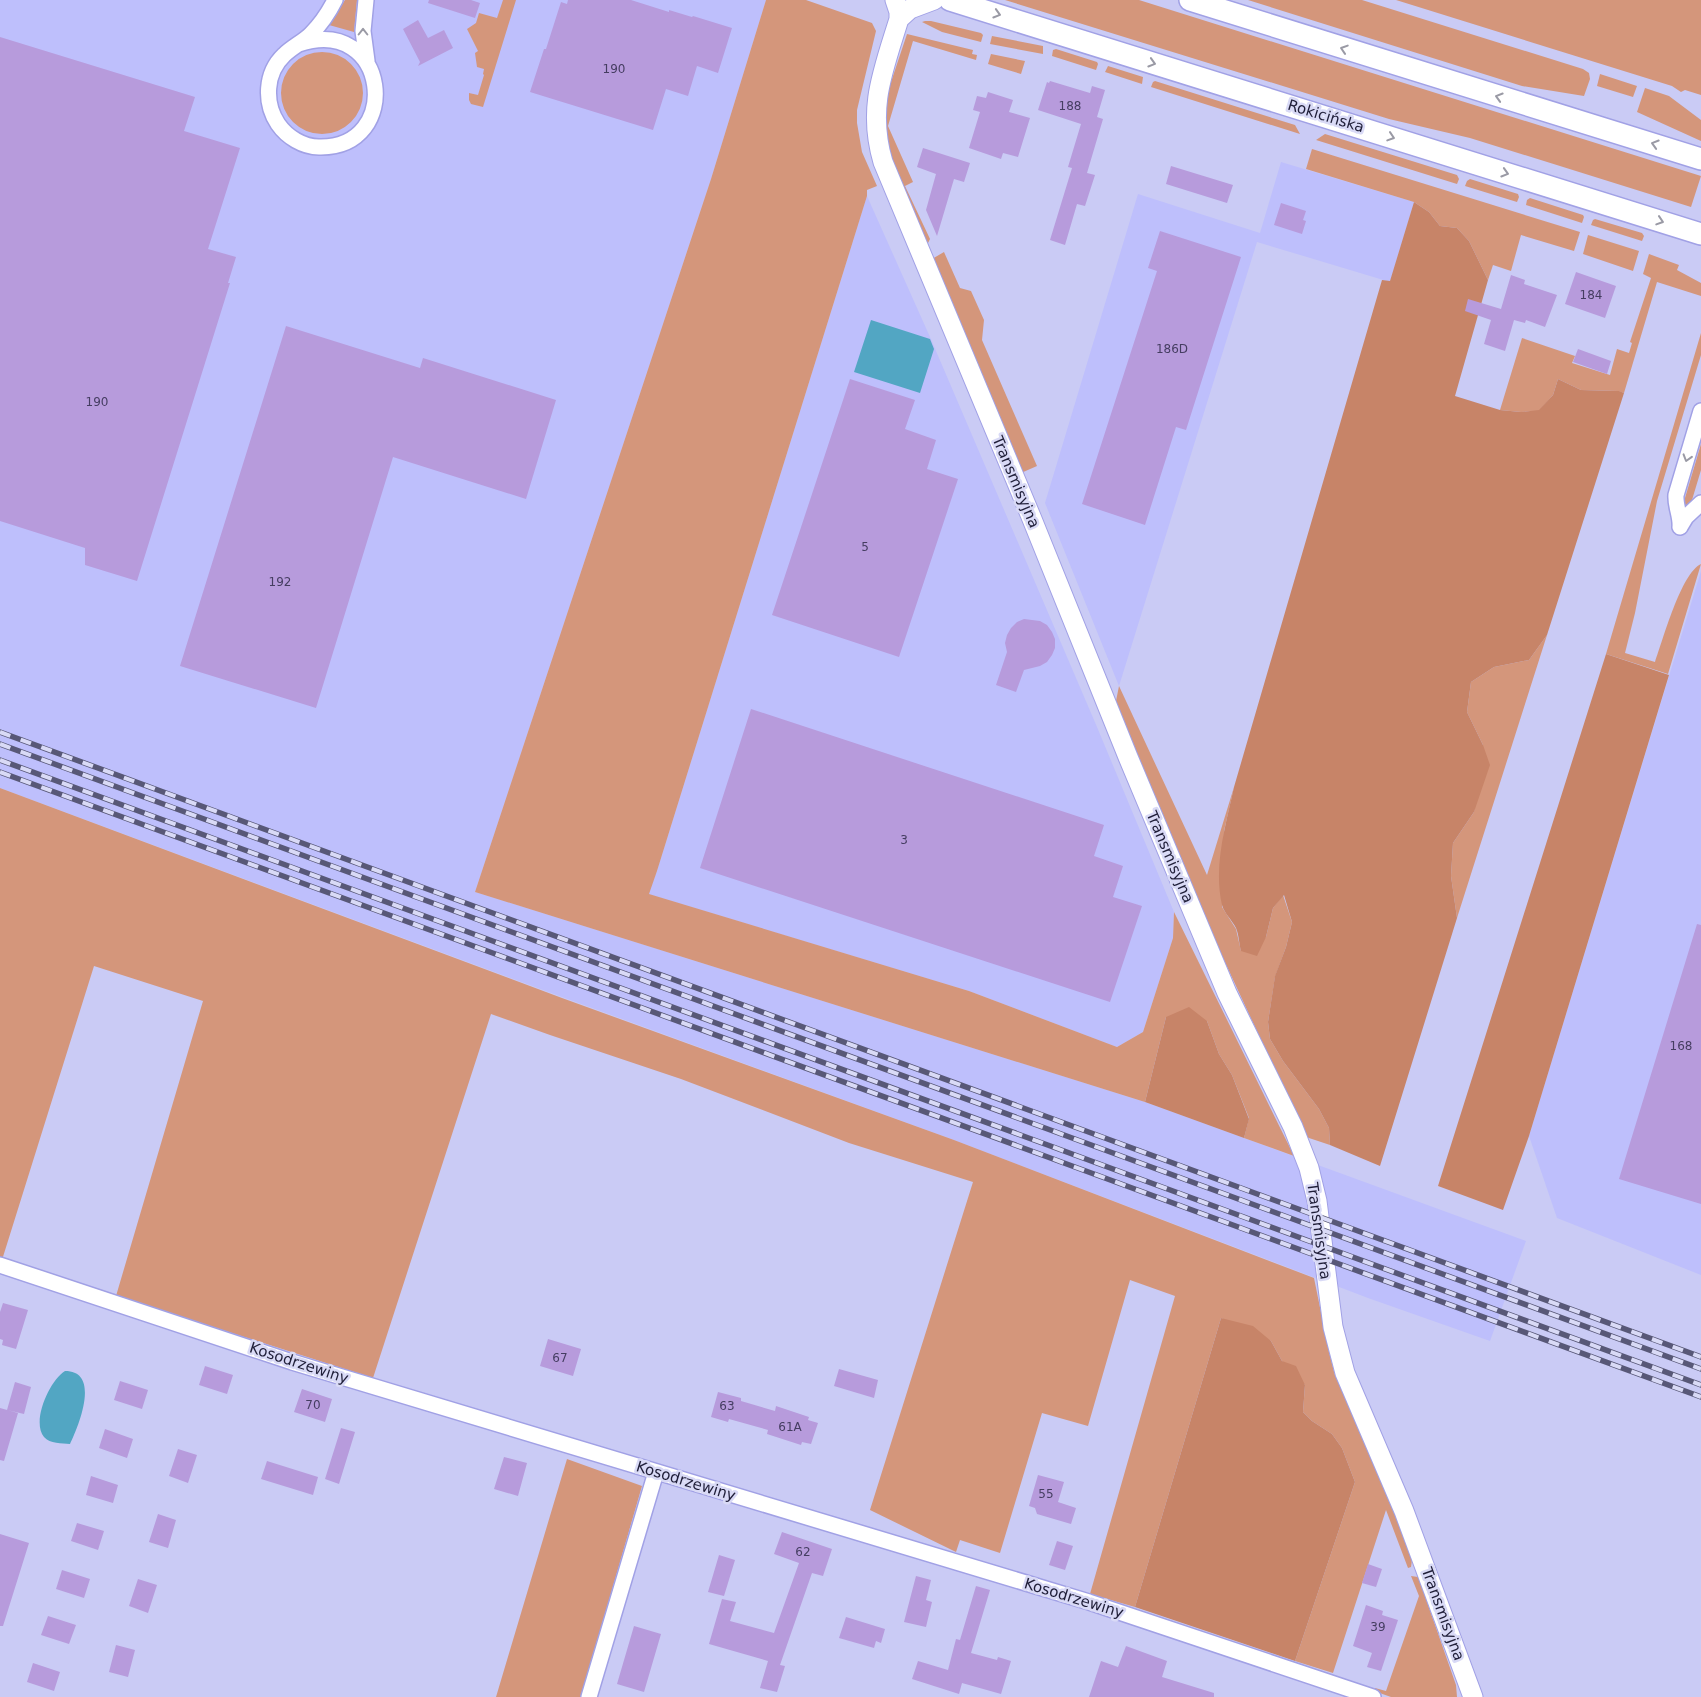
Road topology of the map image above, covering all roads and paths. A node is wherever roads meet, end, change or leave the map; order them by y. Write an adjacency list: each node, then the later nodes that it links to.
1 (335, 0): 8 (street)
2 (366, 0): 9 (street, one-way to 2)
3 (895, 0): 7 (street)
4 (934, 0): 7 (street)
5 (950, 0): 11 (main road, Rokicińska, one-way to 11)
6 (1190, 0): 10 (main road, one-way to 6)
7 (899, 20): 18 (street, Transmisyjna)
8 (299, 44): 9 (street); 9 (street)
9 (368, 63)
10 (1701, 159)
11 (1701, 234)
12 (1701, 411): 13 (street, one-way to 13)
13 (1701, 503)
14 (0, 1265): 15 (street, Kosodrzewiny)
15 (656, 1472): 16 (street); 17 (street, Kosodrzewiny)
16 (589, 1697)
17 (1373, 1697)
18 (1474, 1697)

